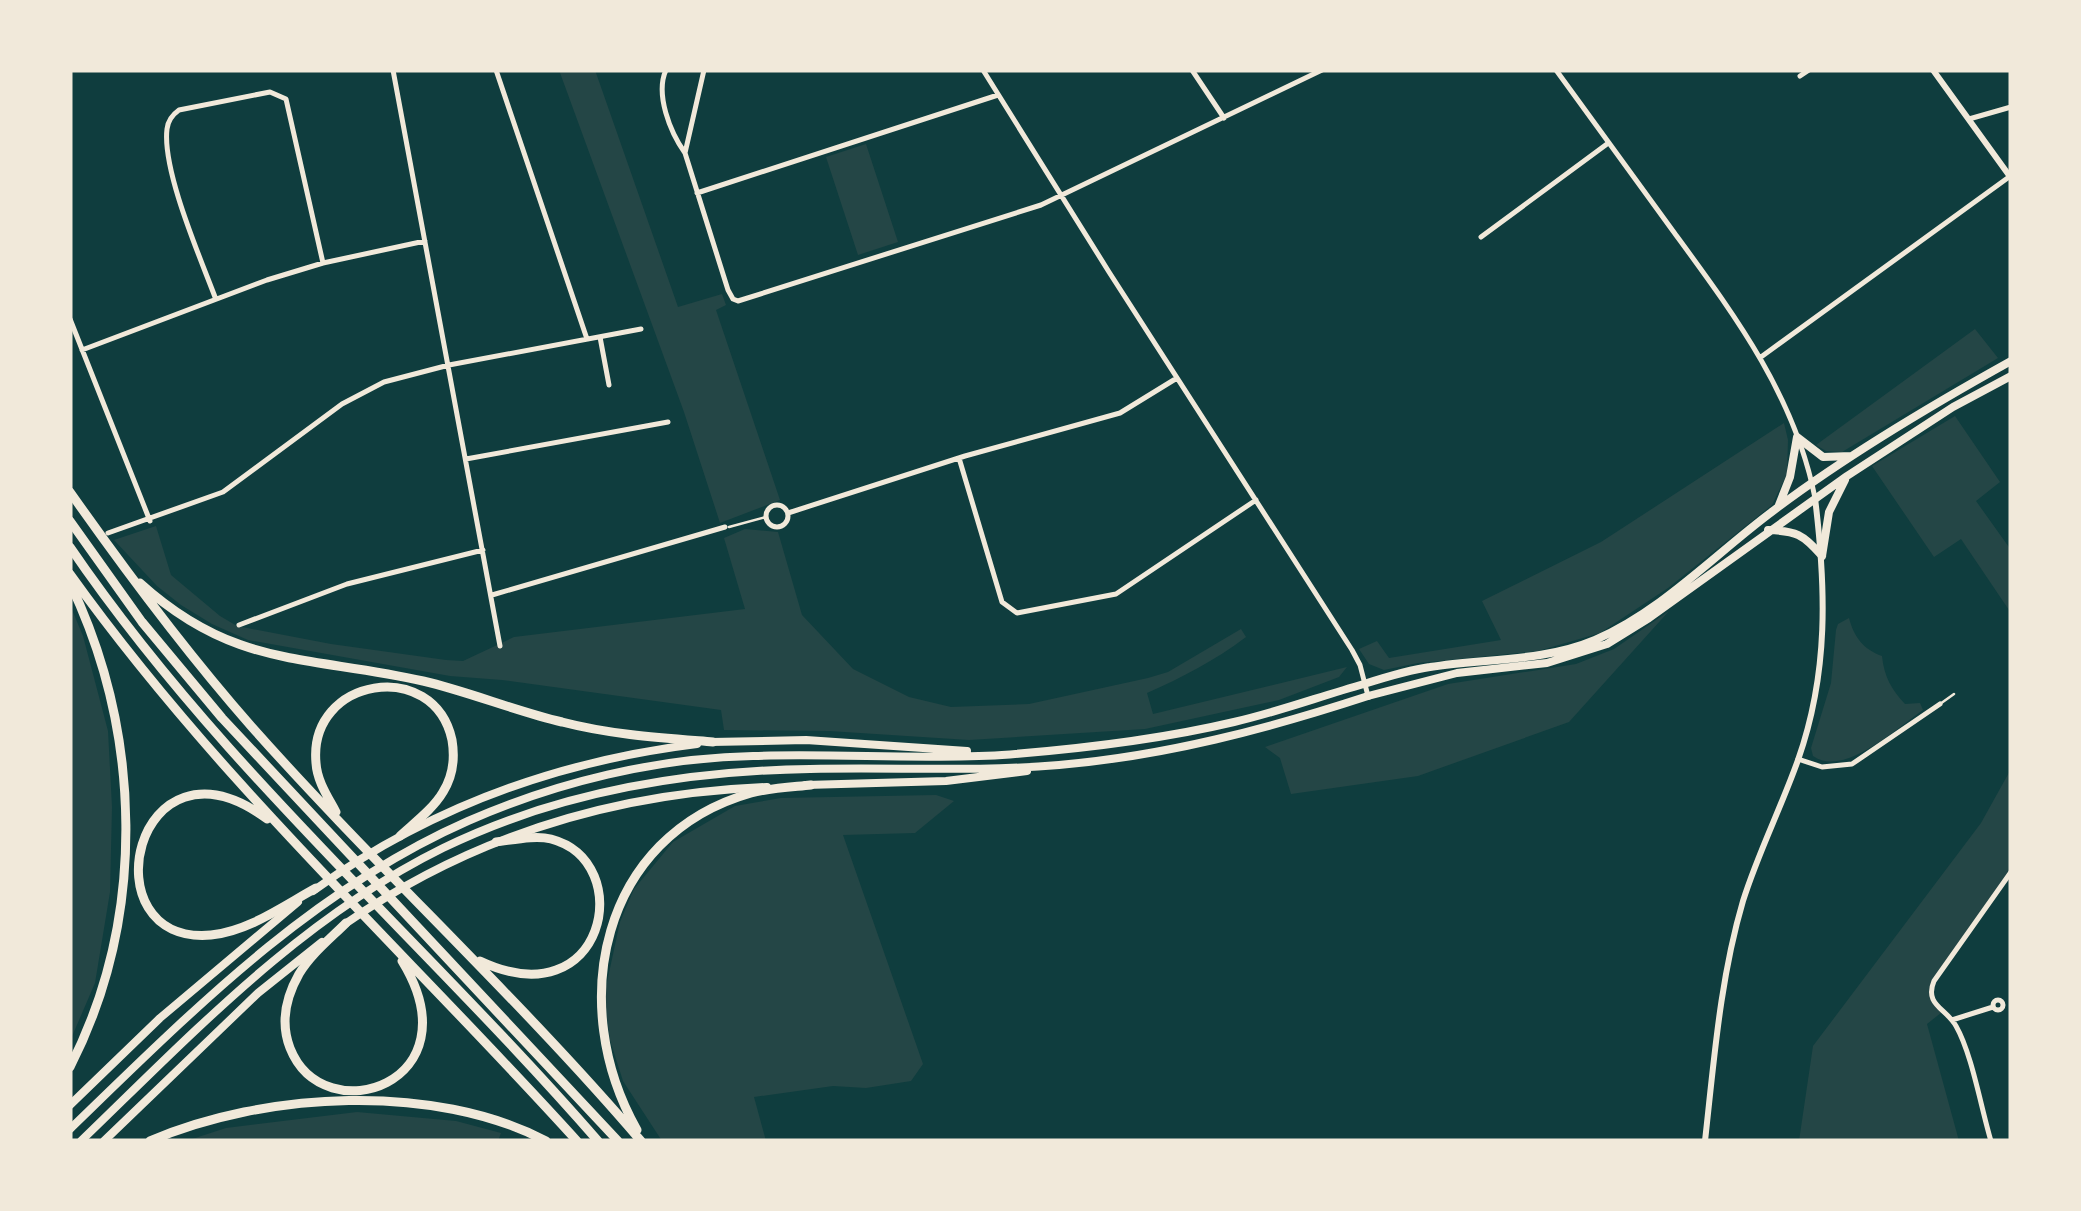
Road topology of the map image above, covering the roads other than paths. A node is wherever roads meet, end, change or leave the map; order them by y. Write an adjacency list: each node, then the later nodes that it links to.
1 (393, 70): 22 (street)
2 (496, 70): 28 (street)
3 (666, 70): 17 (street)
4 (704, 70): 17 (street)
5 (983, 70): 12 (street)
6 (1192, 70): 14 (street)
7 (1322, 70): 14 (street)
8 (1556, 70): 16 (street)
9 (1809, 70): 11 (street)
10 (1932, 70): 15 (street)
11 (1800, 76)
12 (998, 95): 19 (street); 20 (street)
13 (2011, 107): 15 (street)
14 (1224, 118): 20 (street)
15 (1969, 119): 18 (street)
16 (1608, 143): 21 (street); 30 (street)
17 (684, 153): 19 (street)
18 (2010, 177): 30 (street)
19 (697, 192): 20 (street)
20 (1060, 196): 34 (street)
21 (1481, 238)
22 (425, 241): 23 (street); 32 (street)
23 (323, 263): 24 (street); 24 (street)
24 (215, 297): 29 (street)
25 (70, 319): 29 (street)
26 (641, 329): 27 (street)
27 (600, 337): 28 (street); 35 (street)
28 (587, 339): 32 (street)
29 (82, 350): 49 (street)
30 (1761, 357): 37 (street)
31 (2011, 361): 38 (main road)
32 (449, 365): 40 (street); 49 (street)
33 (2011, 376): 41 (main road)
34 (1177, 378): 39 (street); 45 (street)
35 (610, 385)
36 (668, 422): 40 (street)
37 (1797, 437): 38 (main road); 42 (street); 46 (main road)
38 (1855, 456): 42 (main road)
39 (959, 458): 45 (street); 47 (street)
40 (466, 459): 55 (street)
41 (1847, 476): 44 (main road); 56 (main road)
42 (1812, 484): 44 (street); 46 (main road)
43 (70, 492): 57 (highway)
44 (1815, 498): 52 (main road); 56 (street)
45 (1256, 500): 63 (street)
46 (1778, 507): 63 (main road)
47 (788, 513): 48 (street); 48 (street)
48 (766, 517): 51 (lane)
49 (150, 520): 53 (street)
50 (70, 522): 92 (highway)
51 (725, 528): 60 (street)
52 (1768, 530): 56 (main road); 65 (main road)
53 (108, 534)
54 (70, 547): 91 (highway)
55 (483, 550): 60 (street); 61 (street)
56 (1822, 556): 69 (street)
57 (117, 559): 67 (highway); 72 (highway)
58 (70, 574): 73 (highway)
59 (70, 583): 83 (highway)
60 (492, 596): 62 (street)
61 (240, 624)
62 (500, 646)
63 (1364, 684): 65 (street); 68 (main road)
64 (1954, 694): 66 (lane)
65 (1368, 696): 70 (main road)
66 (1940, 704): 69 (street)
67 (714, 742): 68 (main road); 74 (main road)
68 (996, 755): 85 (main road)
69 (1798, 759): 94 (street)
70 (1056, 766): 71 (main road); 86 (main road)
71 (811, 785): 75 (main road); 93 (highway)
72 (342, 824): 74 (highway); 80 (highway)
73 (288, 836): 77 (highway); 79 (highway)
74 (400, 836): 77 (main road)
75 (496, 842): 78 (main road); 80 (highway)
76 (2011, 872): 82 (street)
77 (316, 888): 84 (main road)
78 (346, 923): 79 (highway); 87 (main road)
79 (392, 946): 90 (highway)
80 (473, 958): 93 (highway)
81 (1993, 1007): 82 (street)
82 (1952, 1020): 95 (street)
83 (70, 1067)
84 (70, 1105)
85 (70, 1129)
86 (81, 1141)
87 (104, 1141)
88 (150, 1141): 89 (highway)
89 (546, 1141)
90 (577, 1141)
91 (598, 1141)
92 (618, 1141)
93 (642, 1141)
94 (1705, 1141)
95 (1990, 1141)

